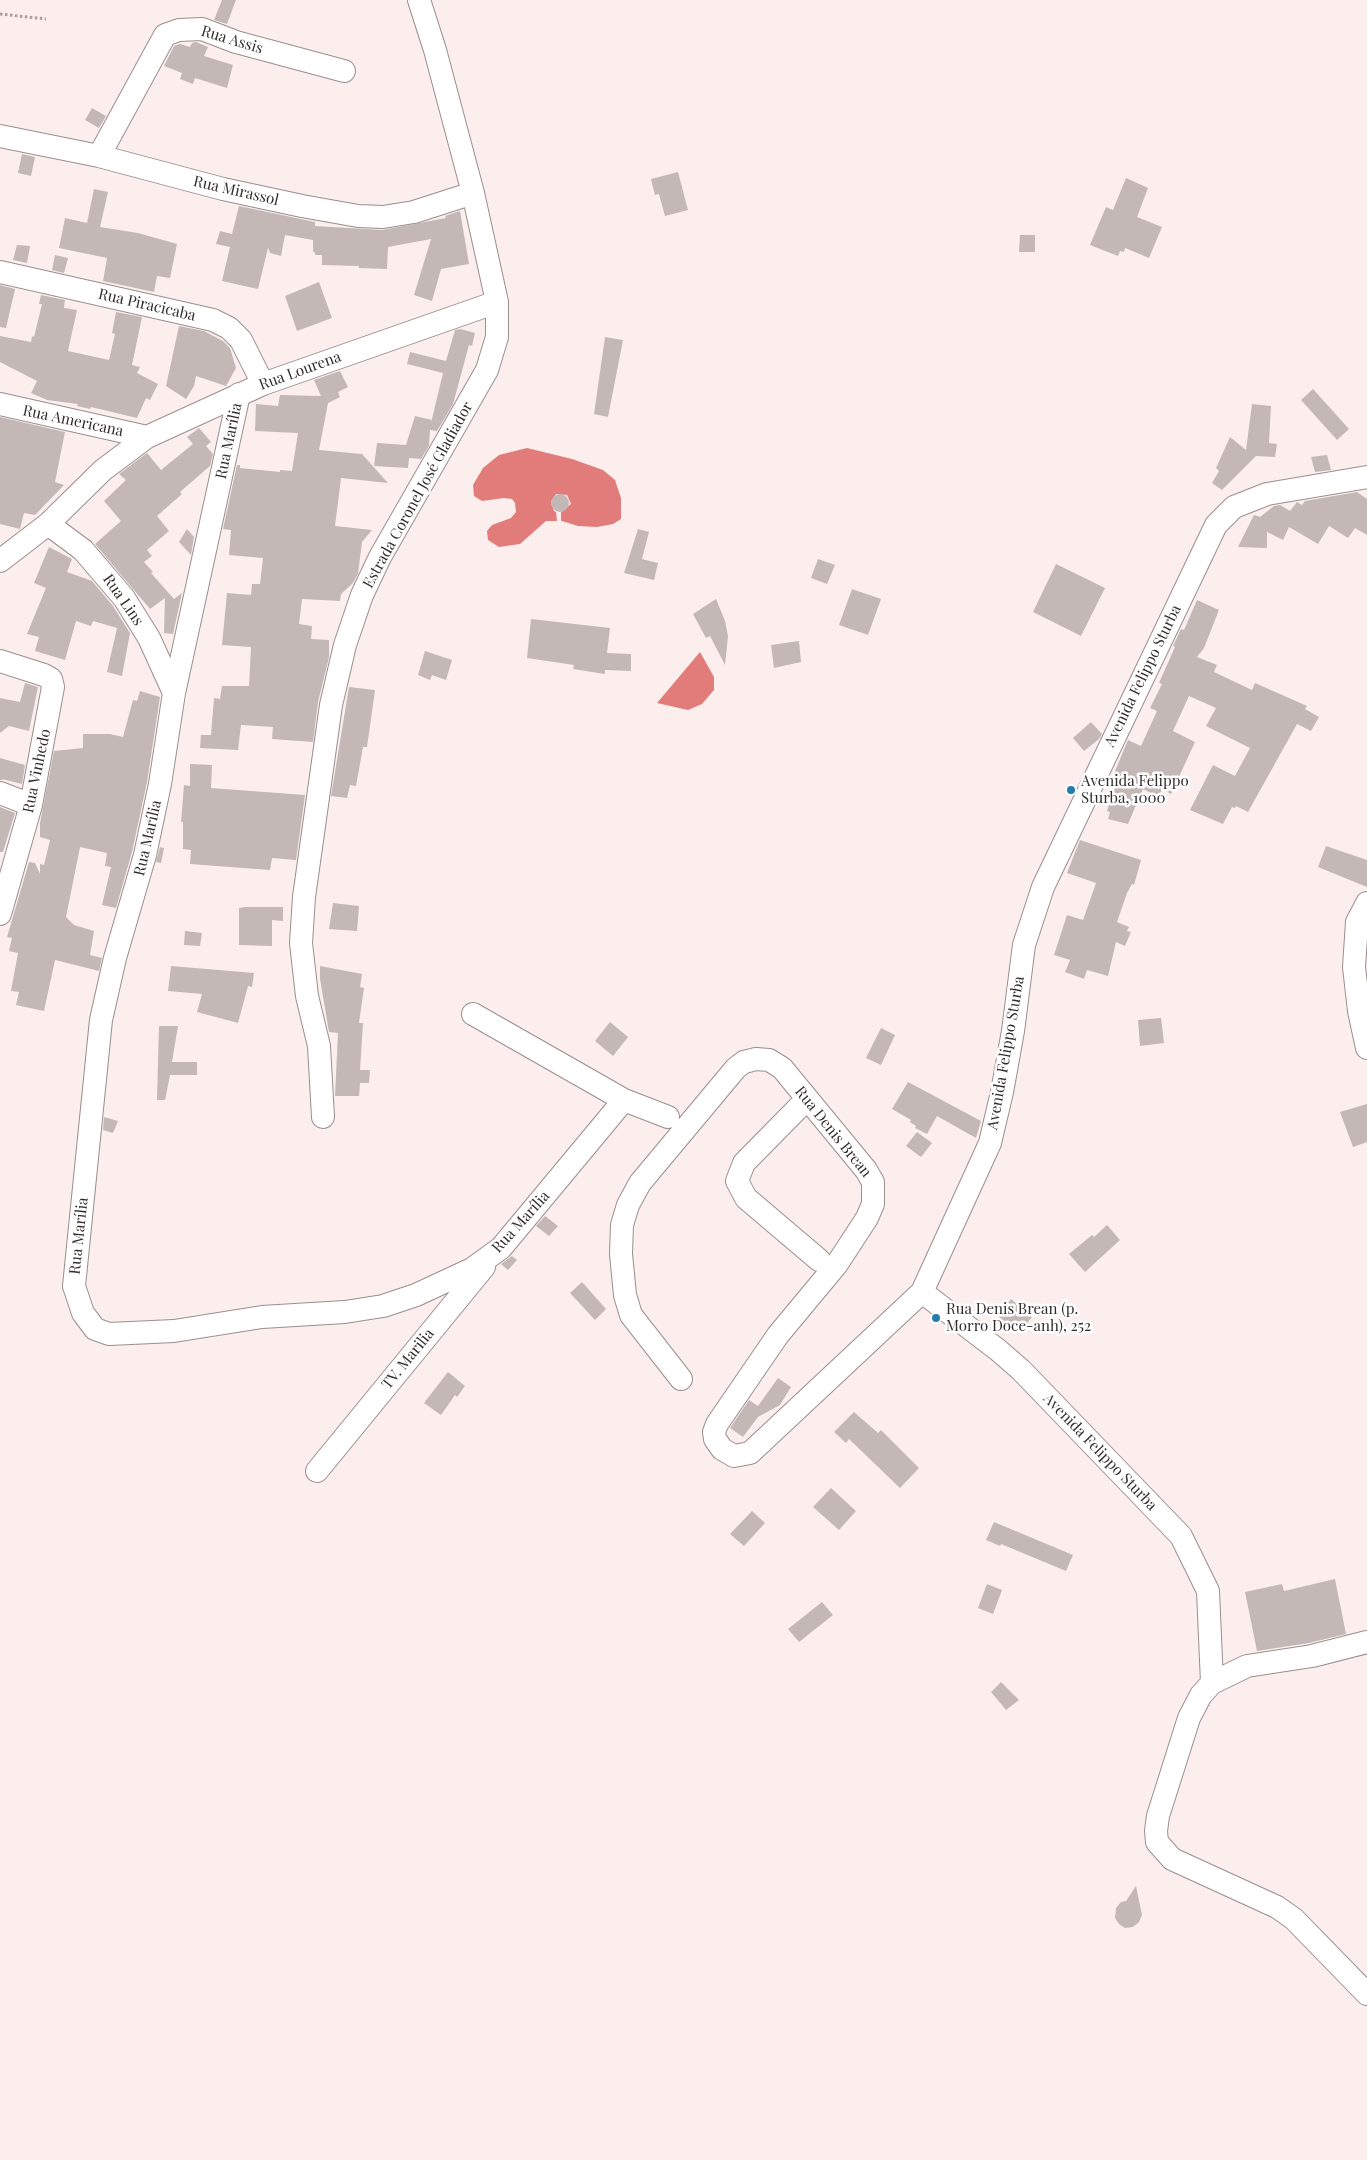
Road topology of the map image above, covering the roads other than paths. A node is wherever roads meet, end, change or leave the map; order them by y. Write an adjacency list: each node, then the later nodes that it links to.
1 (419, 0): 5 (street, Estrada Coronel José Gladiador)
2 (344, 72): 4 (street, Rua Assis)
3 (0, 136): 4 (street, Rua Mirassol)
4 (99, 156): 5 (street, Rua Mirassol)
5 (473, 193): 7 (street, Estrada Coronel José Gladiador)
6 (0, 272): 8 (street, Rua Piracicaba)
7 (497, 302): 8 (street, Rua Lourena); 26 (street, Estrada Coronel José Gladiador)
8 (263, 384): 9 (street, Rua Lourena)
9 (239, 394): 11 (street, Rua Lourena); 17 (street, Rua Marília)
10 (0, 404): 11 (street, Rua Americana)
11 (146, 437): 13 (street, Rua Lourena)
12 (1367, 477): 30 (street, Avenida Felippo Sturba)
13 (48, 524): 14 (street, Rua Lourena); 17 (street, Rua Lins)
14 (10, 542): 15 (street, Rua Lourena)
15 (0, 561)
16 (0, 662): 19 (street, Rua Vinhedo)
17 (174, 693): 28 (street, Rua Marília)
18 (0, 794): 19 (street)
19 (31, 805): 21 (street, Rua Vinhedo)
20 (1367, 902): 23 (street)
21 (0, 914)
22 (473, 1014): 25 (street)
23 (1367, 1048)
24 (807, 1099): 29 (street); 30 (street, Rua Denis Brean); 31 (street, Rua Denis Brean)
25 (624, 1100): 27 (street); 28 (street, Rua Marília)
26 (323, 1117)
27 (668, 1117)
28 (501, 1248): 32 (street, TV. Marilia)
29 (819, 1260)
30 (922, 1292): 34 (street, Avenida Felippo Sturba)
31 (681, 1379)
32 (317, 1471)
33 (1367, 1642): 34 (street)
34 (1212, 1683): 35 (street)
35 (1367, 1994)

